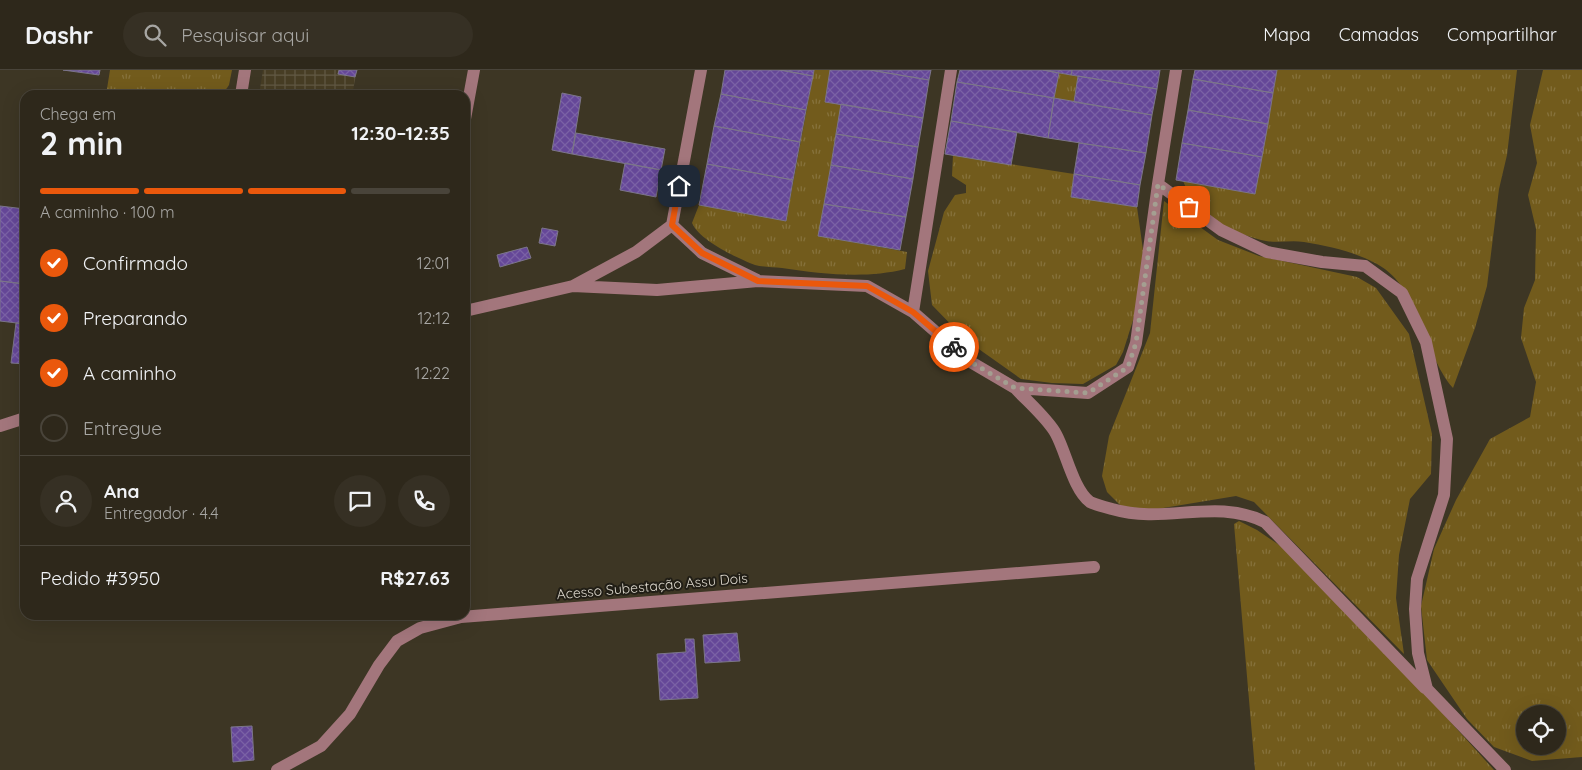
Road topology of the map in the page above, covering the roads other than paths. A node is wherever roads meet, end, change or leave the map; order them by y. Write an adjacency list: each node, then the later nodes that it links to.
1 (245, 70): 6 (street)
2 (474, 70): 7 (street)
3 (701, 70): 9 (street)
4 (951, 70): 13 (street)
5 (1176, 70): 8 (street)
6 (242, 90)
7 (470, 92)
8 (1158, 184): 14 (street); 20 (street)
9 (672, 225): 10 (street); 11 (street)
10 (758, 281): 11 (street); 13 (street)
11 (573, 286): 12 (street)
12 (470, 310)
13 (913, 312): 14 (street)
14 (1015, 388): 20 (street)
15 (20, 420): 16 (street)
16 (0, 426)
17 (1094, 567): 18 (street, Acesso Subestação Assu Dois)
18 (470, 616)
19 (450, 620): 21 (street, Acesso Subestação Assu Dois)
20 (1427, 689): 22 (street)
21 (277, 770)
22 (1505, 770)

